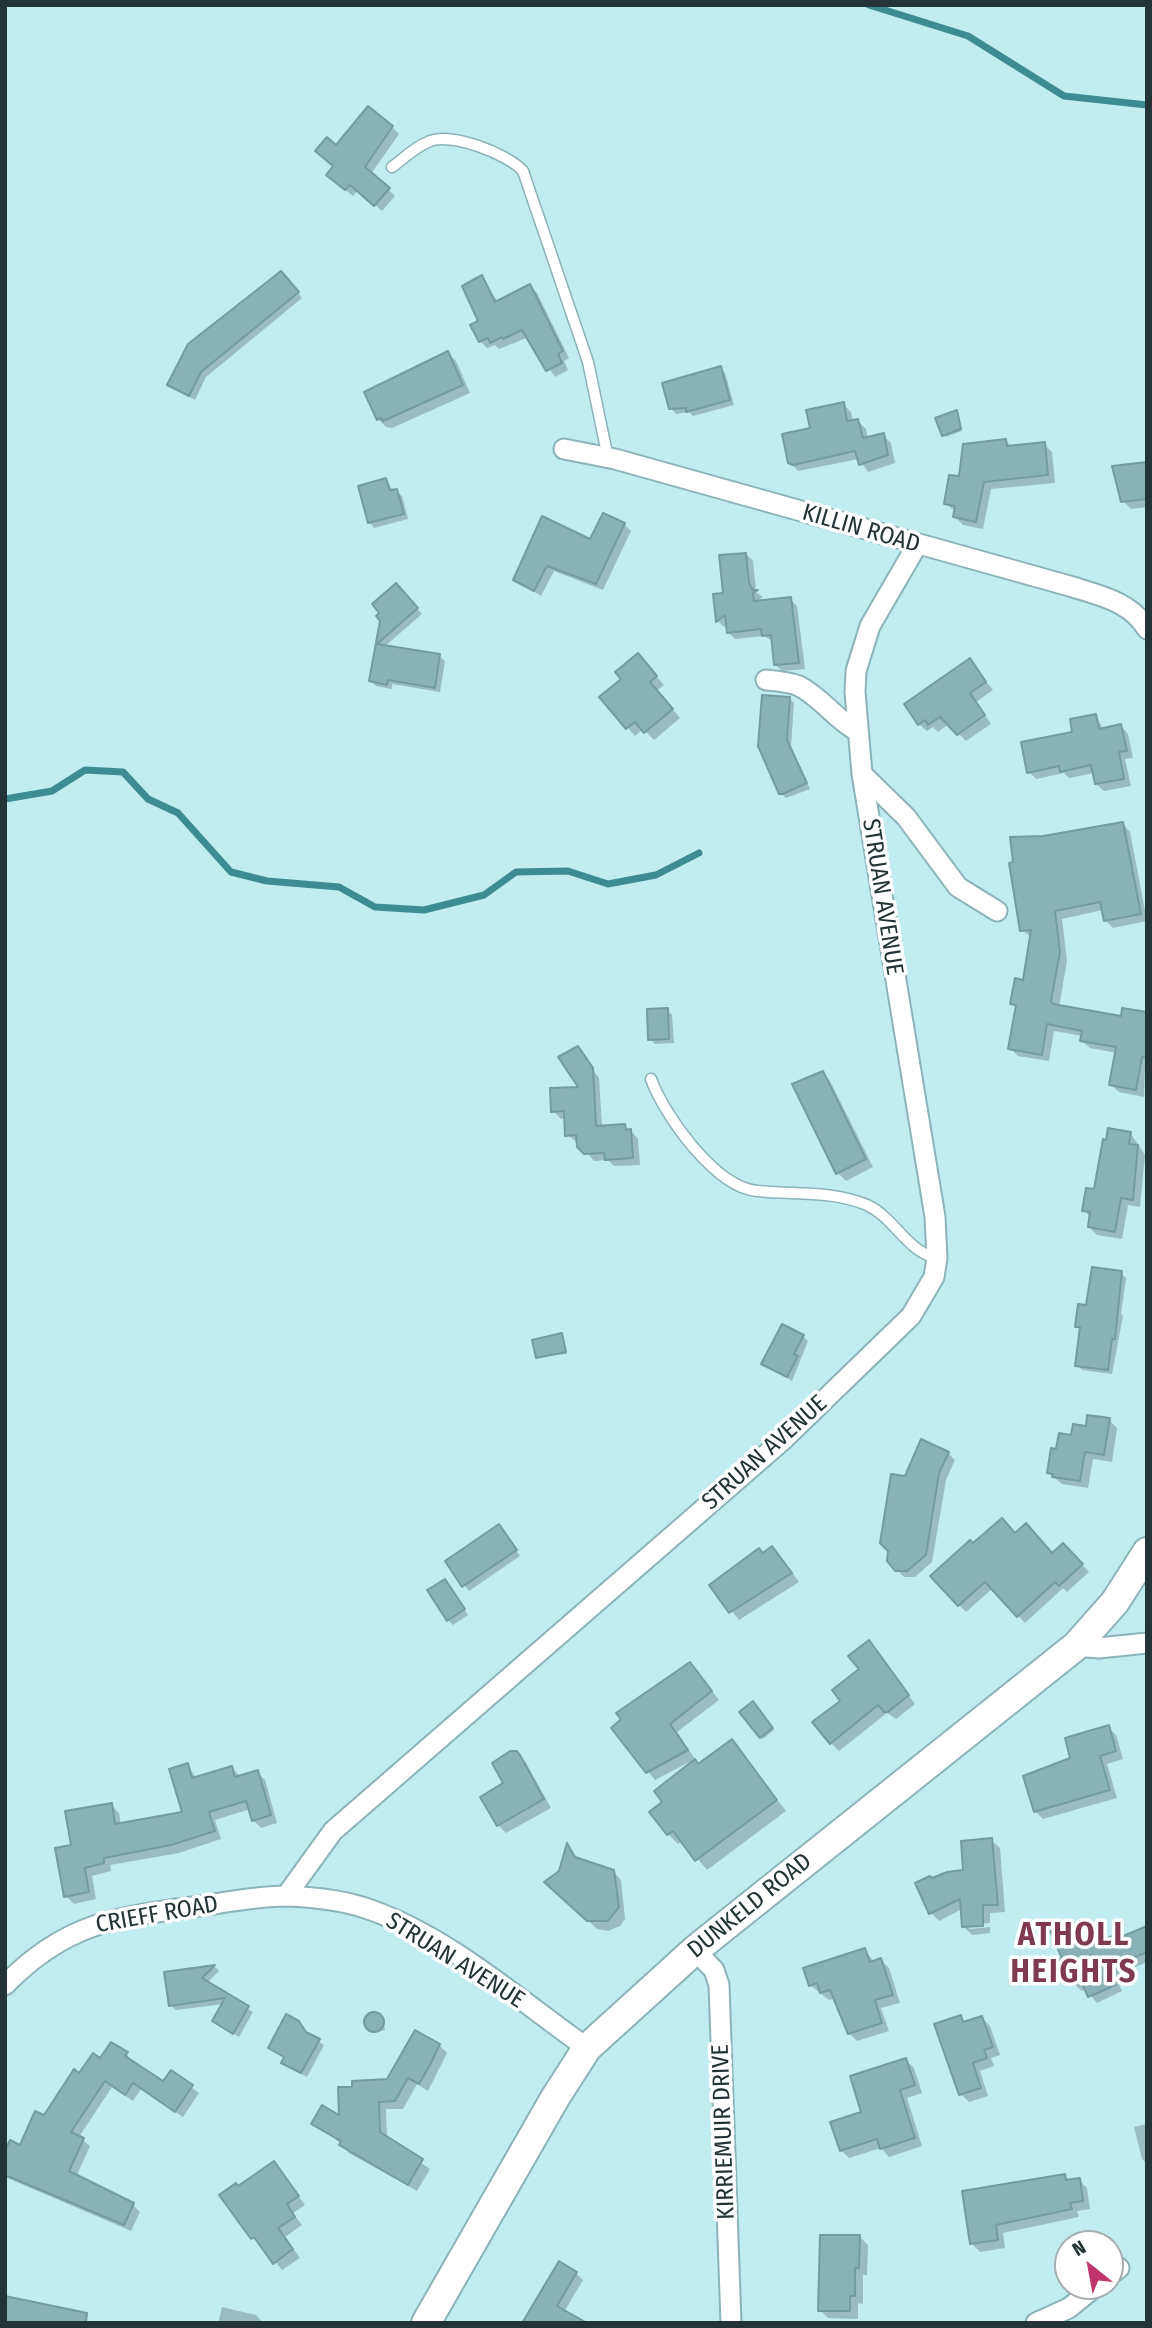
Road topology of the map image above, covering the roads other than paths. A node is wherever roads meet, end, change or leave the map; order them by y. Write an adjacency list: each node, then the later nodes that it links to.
1 (392, 167): 3 (lane)
2 (564, 449): 3 (street, KILLIN ROAD)
3 (608, 458): 4 (street, KILLIN ROAD)
4 (917, 545): 5 (street, KILLIN ROAD); 7 (street, STRUAN AVENUE)
5 (1147, 629)
6 (766, 680): 7 (street)
7 (857, 731): 8 (street, STRUAN AVENUE)
8 (862, 774): 9 (street); 11 (street, STRUAN AVENUE)
9 (998, 911)
10 (651, 1079): 11 (lane)
11 (937, 1258): 15 (street, STRUAN AVENUE)
12 (1147, 1552): 14 (main road, DUNKELD ROAD)
13 (1147, 1643): 14 (street)
14 (1076, 1646): 16 (main road, DUNKELD ROAD)
15 (286, 1896): 17 (street, CRIEFF ROAD); 18 (street, STRUAN AVENUE)
16 (695, 1950): 18 (main road, DUNKELD ROAD); 21 (street, KIRRIEMUIR DRIVE)
17 (5, 1985)
18 (587, 2048): 20 (main road, DUNKELD ROAD)
19 (1079, 2300): 22 (street)
20 (426, 2323)
21 (731, 2323)
22 (1036, 2323)

